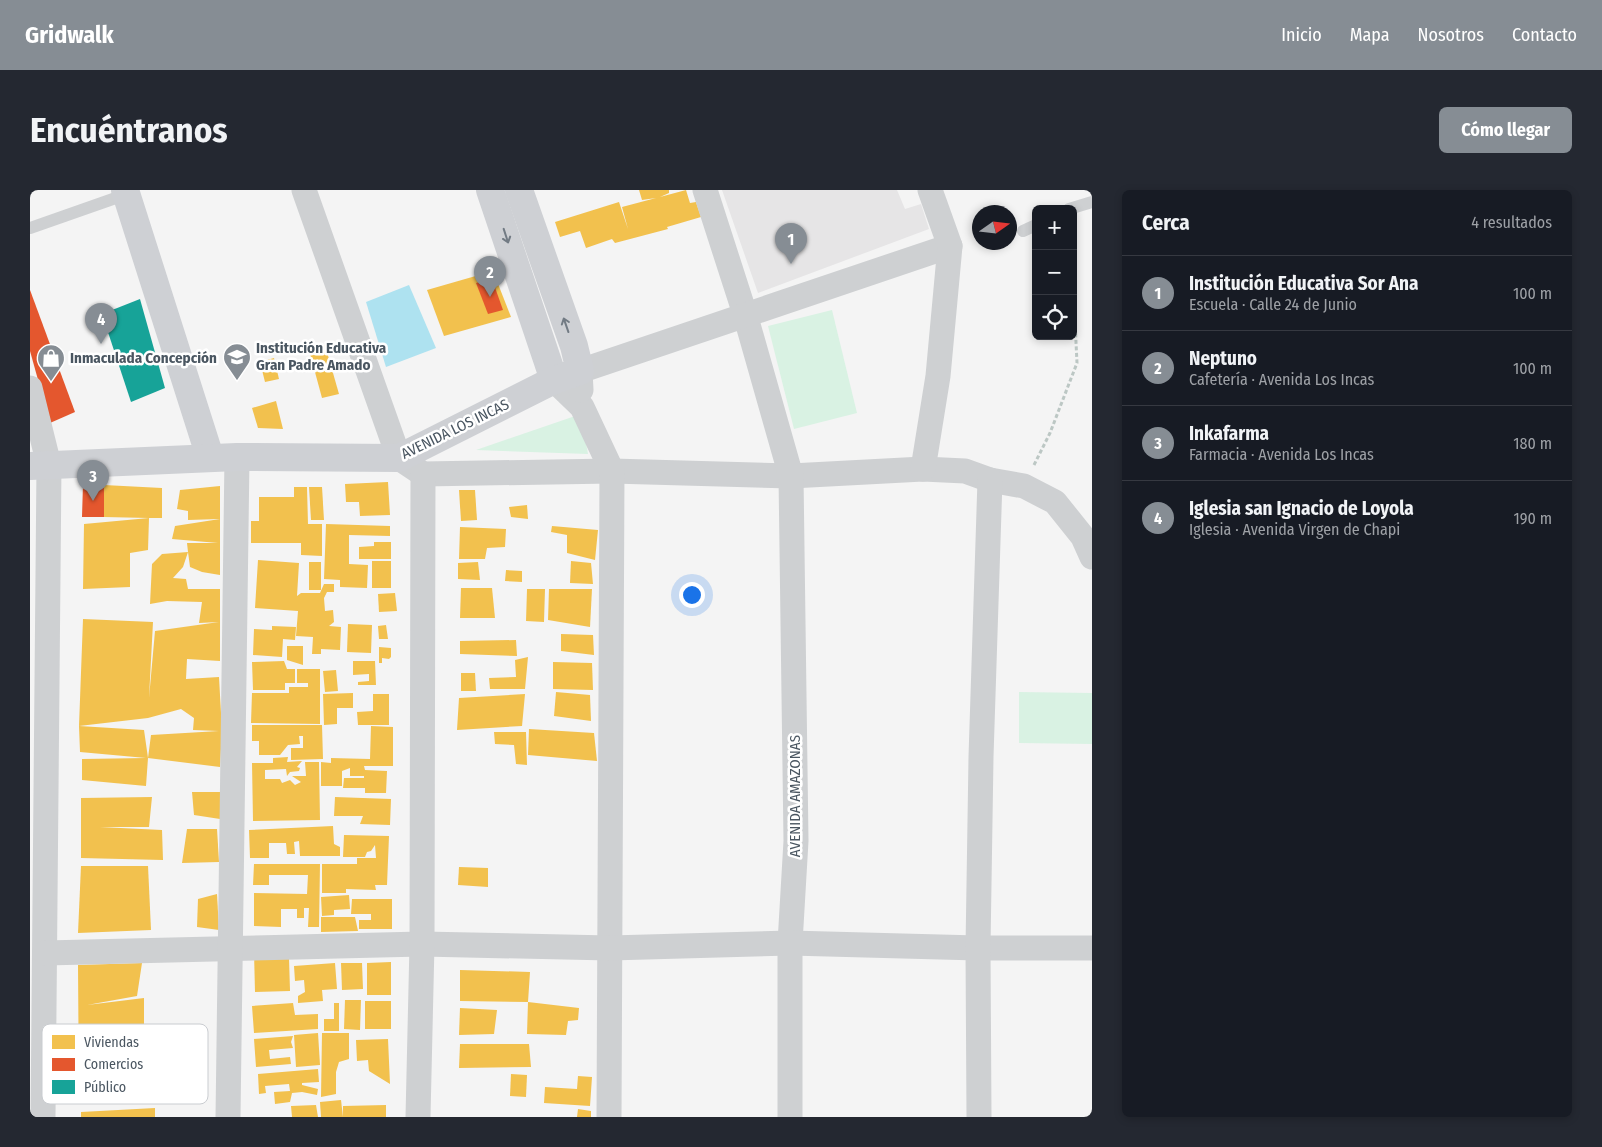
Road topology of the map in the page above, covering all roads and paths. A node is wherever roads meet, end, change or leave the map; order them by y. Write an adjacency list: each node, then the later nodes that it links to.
1 (304, 190): 21 (street)
2 (490, 190): 16 (main road, one-way to 16)
3 (519, 190): 15 (main road, one-way to 3)
4 (706, 190): 14 (street, AVENIDA AMAZONAS)
5 (930, 190): 12 (street)
6 (126, 192): 10 (lane); 19 (main road)
7 (1092, 202): 8 (lane)
8 (1077, 206)
9 (1032, 227): 11 (lane)
10 (30, 228)
11 (1023, 231)
12 (950, 246): 14 (street); 23 (street)
13 (1074, 295): 28 (path)
14 (745, 314): 15 (street); 26 (street, AVENIDA AMAZONAS)
15 (580, 371): 16 (main road, AVENIDA LOS INCAS); 18 (street)
16 (554, 380): 18 (street); 21 (main road, AVENIDA LOS INCAS)
17 (30, 388): 22 (street)
18 (582, 407): 24 (street)
19 (210, 457): 20 (main road, AVENIDA LOS INCAS); 22 (main road, AVENIDA LOS INCAS)
20 (237, 457): 21 (main road, AVENIDA LOS INCAS); 35 (street)
21 (399, 458): 25 (street)
22 (39, 466): 36 (street)
23 (923, 469): 26 (street); 27 (street)
24 (612, 471): 25 (street); 26 (street); 32 (street)
25 (423, 474): 31 (street)
26 (791, 476): 30 (street, AVENIDA AMAZONAS)
27 (990, 480): 28 (street); 33 (street)
28 (1024, 486): 29 (street)
29 (1089, 543)
30 (790, 943): 32 (street); 33 (street); 44 (street, AVENIDA AMAZONAS)
31 (422, 944): 32 (street); 35 (street); 42 (street)
32 (610, 948): 43 (street)
33 (978, 948): 34 (street); 45 (street)
34 (1092, 948)
35 (230, 949): 36 (street); 41 (street)
36 (45, 953): 37 (street)
37 (37, 1033): 38 (street)
38 (42, 1103)
39 (42, 1104): 40 (street)
40 (43, 1117)
41 (228, 1117)
42 (418, 1117)
43 (610, 1117)
44 (790, 1117)
45 (979, 1117)

